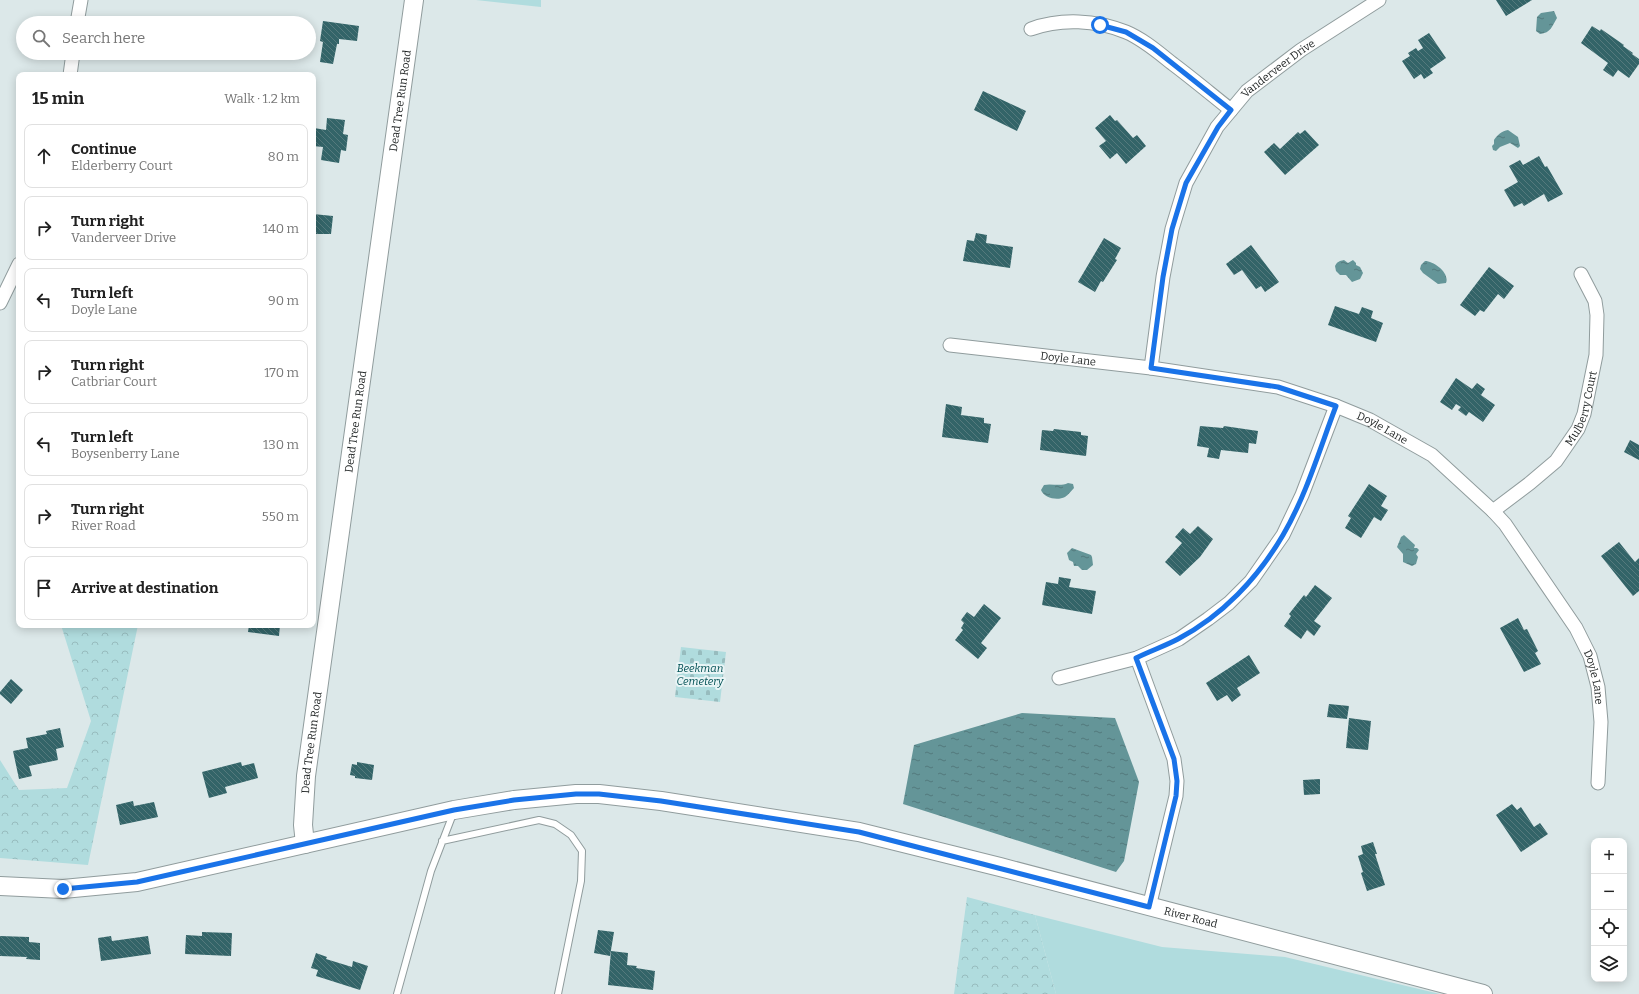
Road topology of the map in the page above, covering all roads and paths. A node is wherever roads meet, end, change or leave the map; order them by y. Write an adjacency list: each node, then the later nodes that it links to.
1 (81, 0): 4 (street)
2 (414, 0): 21 (main road, Dead Tree Run Road)
3 (1379, 0): 8 (street, Vanderveer Drive)
4 (78, 16)
5 (1030, 29): 8 (street)
6 (72, 60): 7 (street)
7 (70, 72)
8 (1231, 110): 13 (street, Vanderveer Drive)
9 (16, 270): 11 (street)
10 (1581, 274): 15 (street, Mulberry Court)
11 (0, 303)
12 (950, 344): 13 (street, Doyle Lane)
13 (1151, 368): 14 (street, Doyle Lane)
14 (1336, 406): 15 (street, Doyle Lane); 16 (street)
15 (1493, 511): 18 (street, Doyle Lane)
16 (1136, 658): 17 (street); 23 (street)
17 (1059, 678)
18 (1598, 783)
19 (454, 810): 20 (lane); 21 (main road, River Road); 23 (main road, River Road)
20 (442, 841): 24 (lane); 25 (lane)
21 (305, 844): 22 (main road, River Road)
22 (0, 886)
23 (1149, 907): 26 (main road, River Road)
24 (397, 994)
25 (558, 994)
26 (1483, 994)

